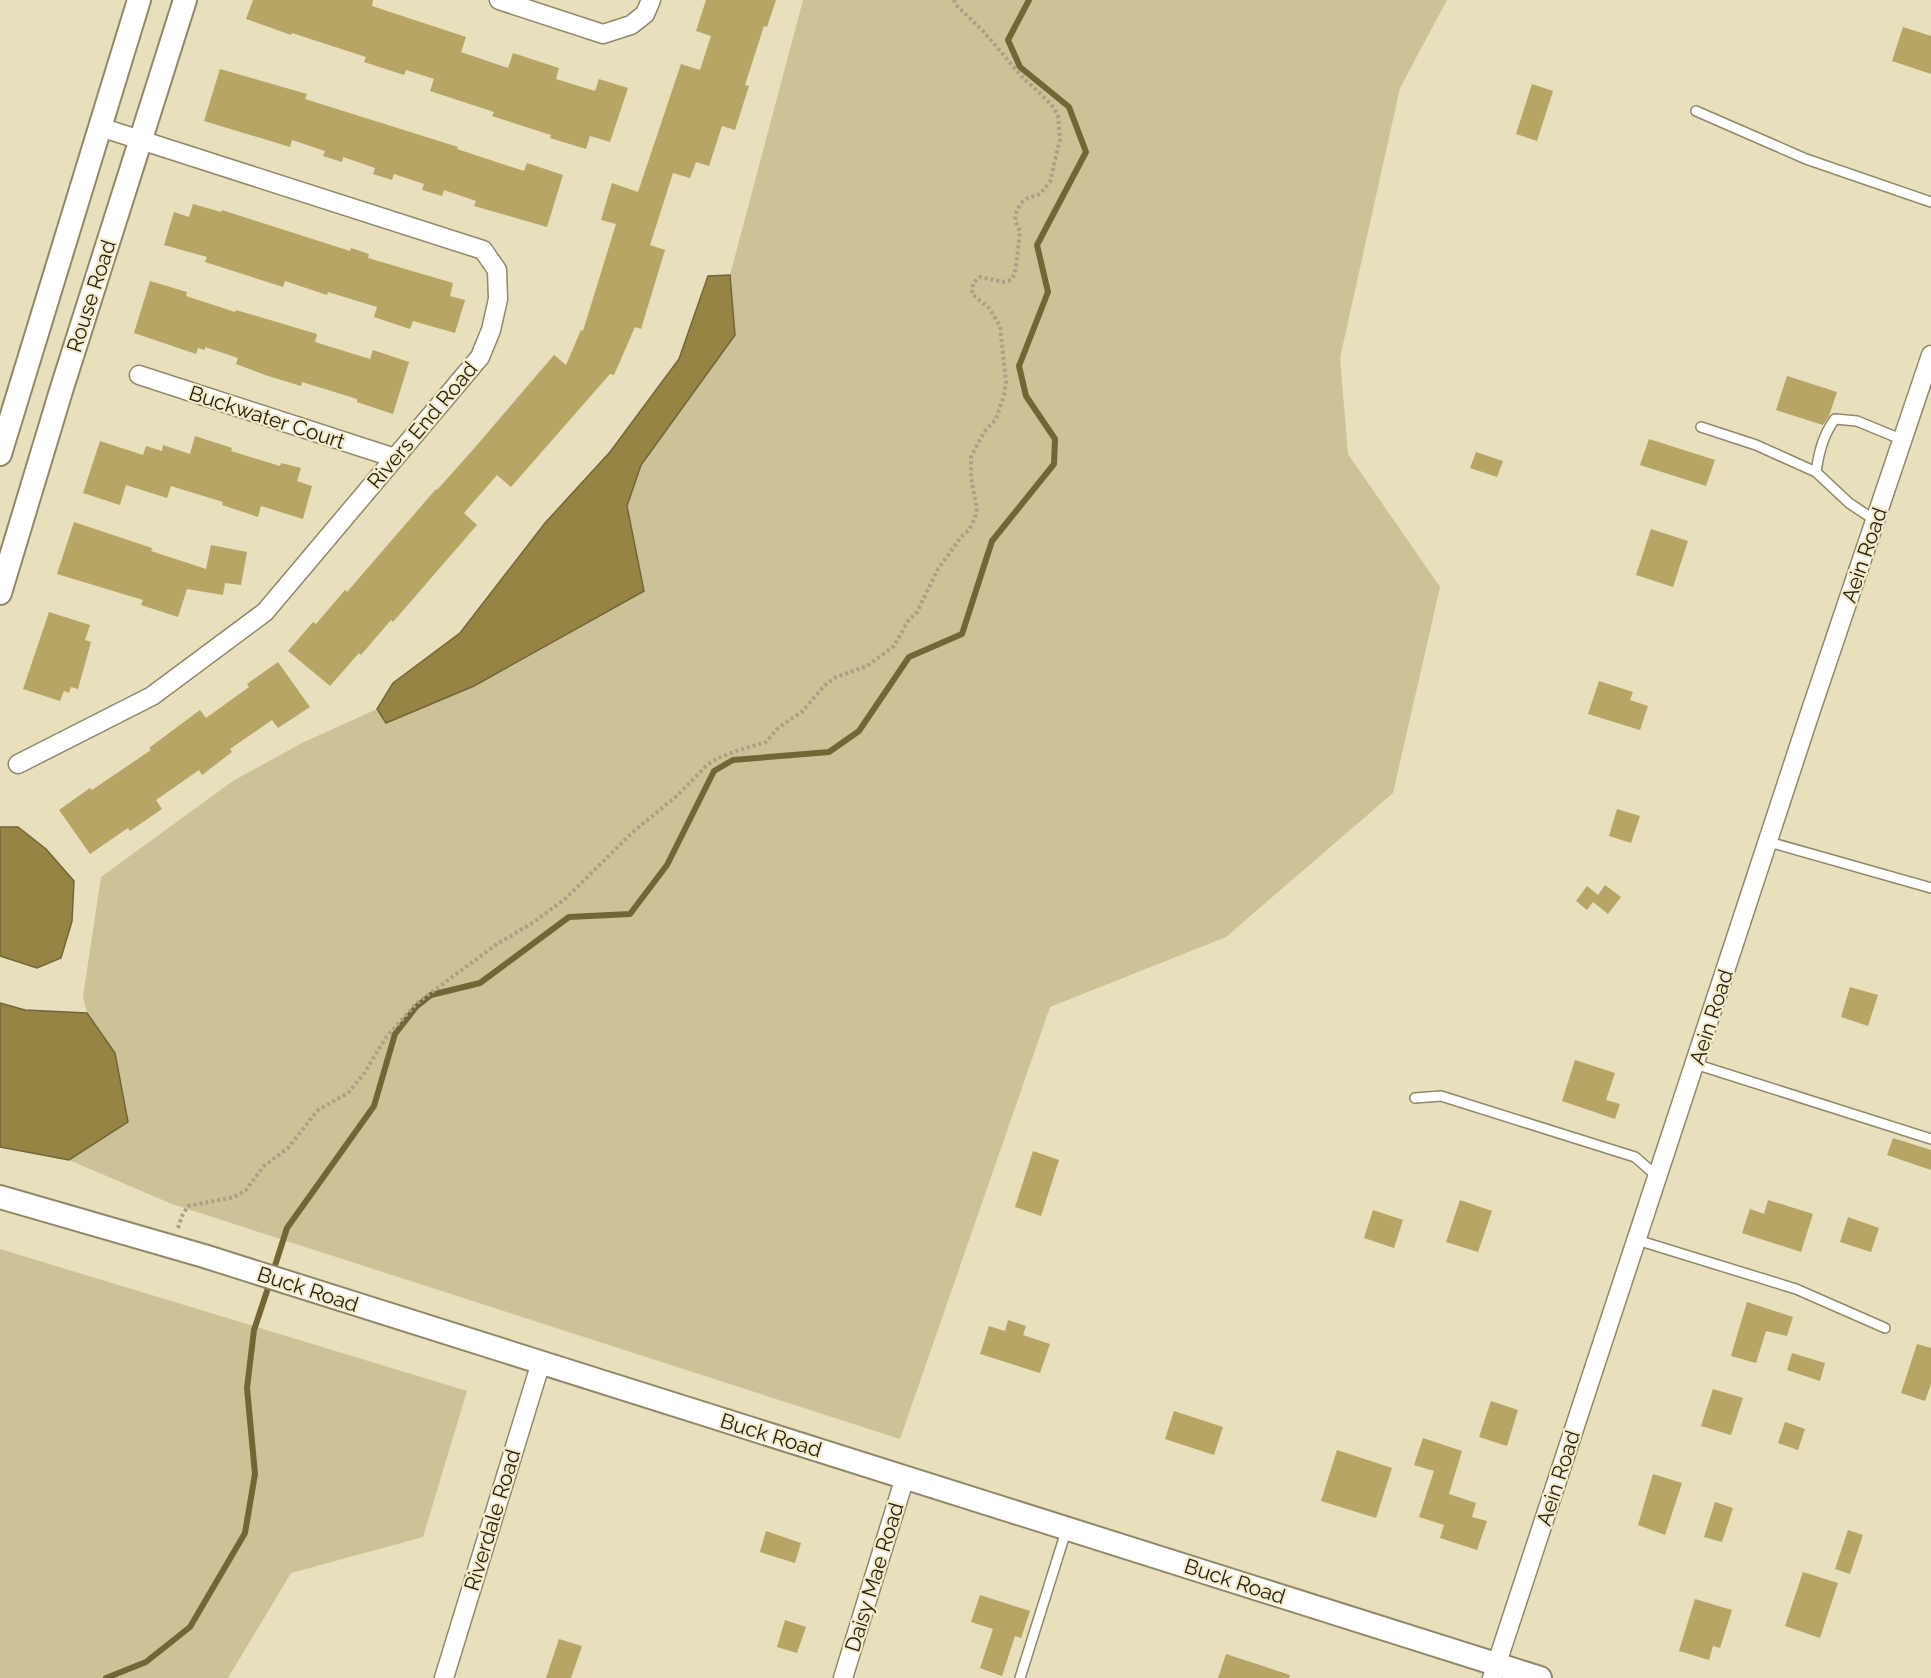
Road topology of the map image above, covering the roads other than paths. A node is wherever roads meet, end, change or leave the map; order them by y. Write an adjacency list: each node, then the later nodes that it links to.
1 (139, 0): 6 (street, Rouse Road)
2 (185, 0): 7 (street, Rouse Road)
3 (499, 0): 4 (street)
4 (651, 0)
5 (1696, 111): 8 (lane)
6 (100, 127): 7 (street, Rivers End Road); 13 (street, Rouse Road)
7 (141, 140): 14 (street, Rivers End Road); 17 (street, Rouse Road)
8 (1931, 202)
9 (1931, 356): 12 (street, Aein Road)
10 (139, 375): 14 (street, Buckwater Court)
11 (1701, 427): 15 (lane)
12 (1903, 440): 15 (lane); 16 (street, Aein Road)
13 (0, 454)
14 (395, 459): 18 (street, Rivers End Road)
15 (1816, 472): 16 (lane)
16 (1876, 521): 19 (street, Aein Road)
17 (0, 593)
18 (18, 764)
19 (1769, 842): 20 (lane); 21 (street, Aein Road)
20 (1931, 888)
21 (1695, 1064): 23 (lane); 24 (street, Aein Road)
22 (1415, 1098): 24 (lane)
23 (1931, 1139)
24 (1658, 1177): 26 (street, Aein Road)
25 (0, 1197): 28 (street, Buck Road)
26 (1637, 1240): 27 (lane); 31 (street, Aein Road)
27 (1884, 1328)
28 (541, 1362): 29 (street, Buck Road); 32 (street, Riverdale Road)
29 (905, 1477): 30 (street, Buck Road); 33 (street, Daisy Mae Road)
30 (1067, 1528): 31 (street, Buck Road); 34 (lane)
31 (1494, 1671): 35 (street, Buck Road)
32 (444, 1678)
33 (843, 1678)
34 (1020, 1678)
35 (1540, 1678)

